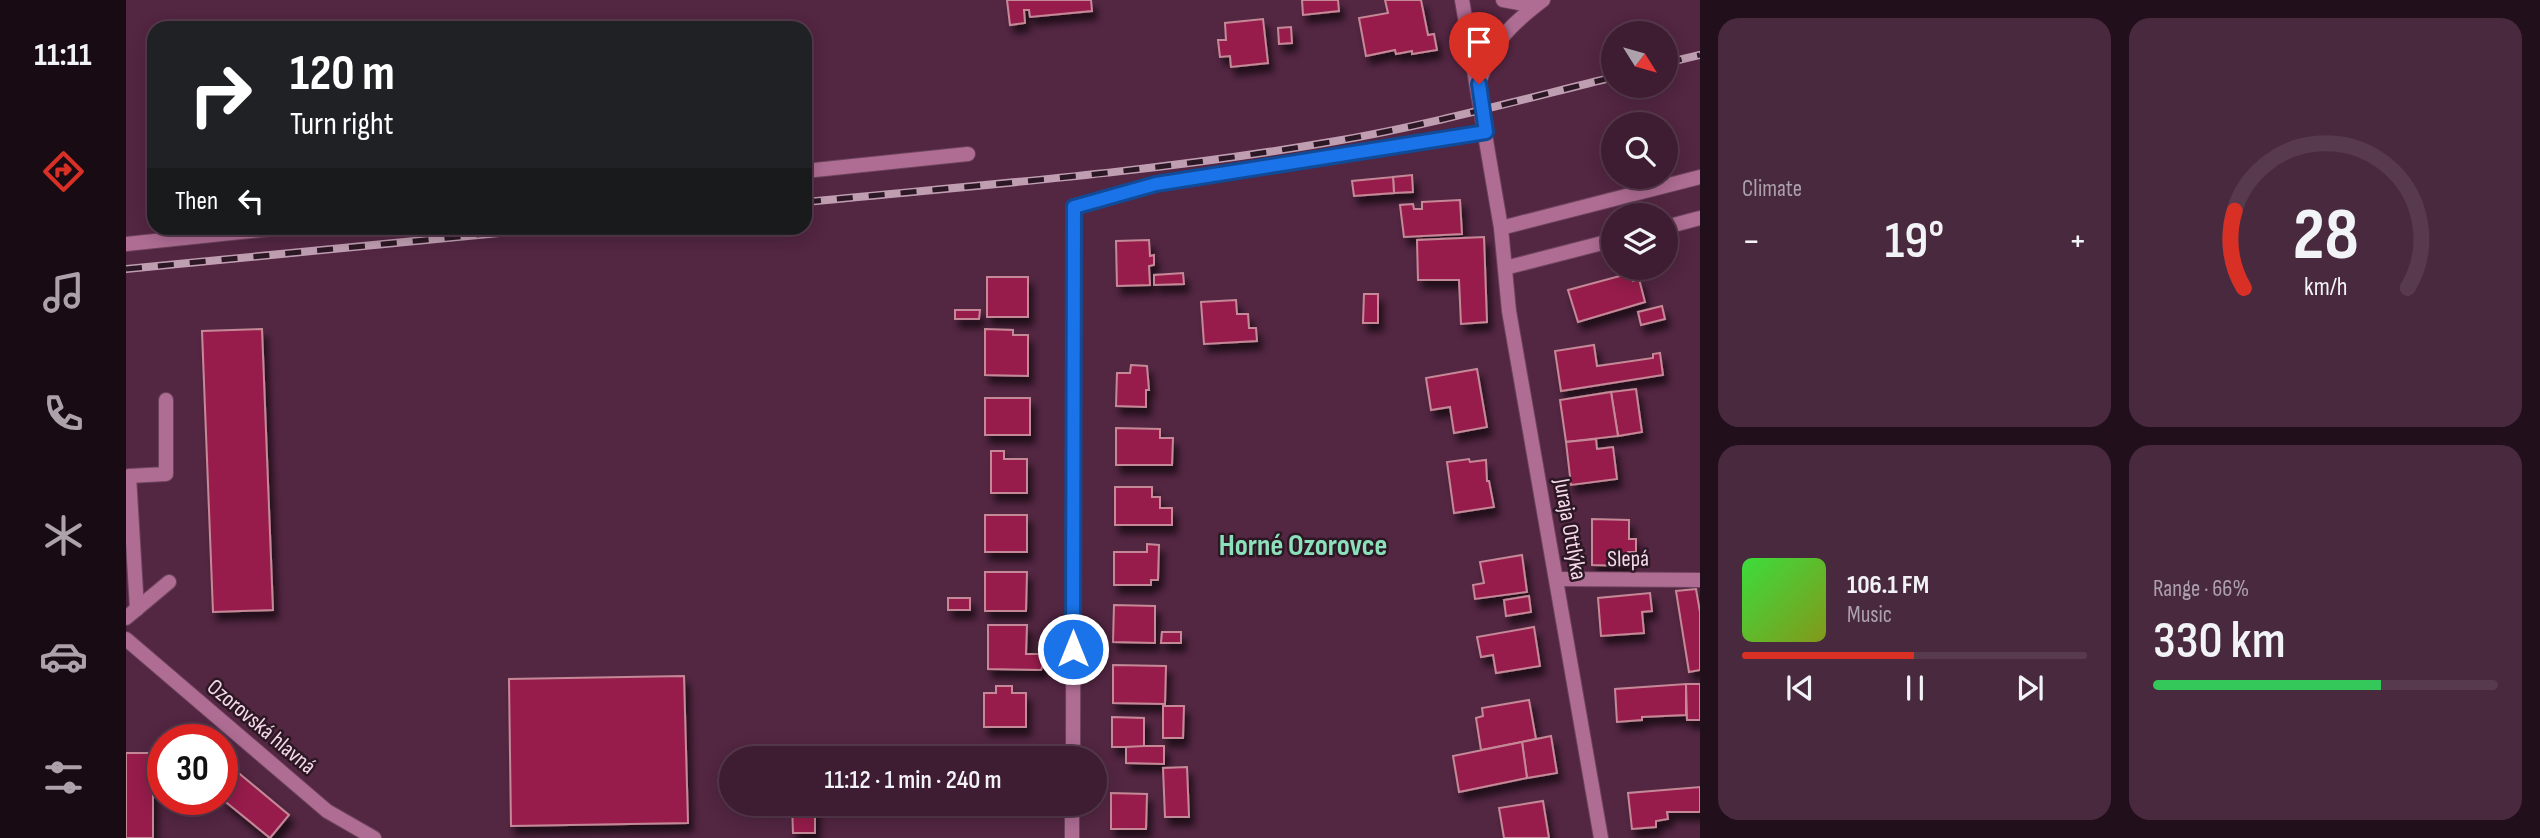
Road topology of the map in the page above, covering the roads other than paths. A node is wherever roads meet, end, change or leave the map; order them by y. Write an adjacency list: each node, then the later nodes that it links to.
1 (1462, 0): 4 (street, Juraja Ottlýka)
2 (1503, 0): 3 (street)
3 (1539, 3): 4 (street)
4 (1479, 84): 5 (street, Juraja Ottlýka)
5 (1486, 132): 11 (street, Juraja Ottlýka); 22 (street)
6 (968, 154): 7 (street)
7 (812, 171)
8 (1700, 177): 11 (street)
9 (1700, 218): 10 (street)
10 (1678, 224)
11 (1501, 228): 15 (street, Juraja Ottlýka)
12 (212, 235): 14 (street)
13 (1601, 243): 15 (street)
14 (126, 244)
15 (1505, 268): 17 (street, Juraja Ottlýka)
16 (166, 400): 20 (street)
17 (1556, 579): 18 (street, Slepá); 26 (street, Juraja Ottlýka)
18 (1700, 580)
19 (169, 582): 20 (street)
20 (132, 614)
21 (126, 639): 24 (street, Ozorovská hlavná)
22 (1073, 746)
23 (1072, 816): 25 (street)
24 (374, 838)
25 (1072, 838)
26 (1601, 838)

